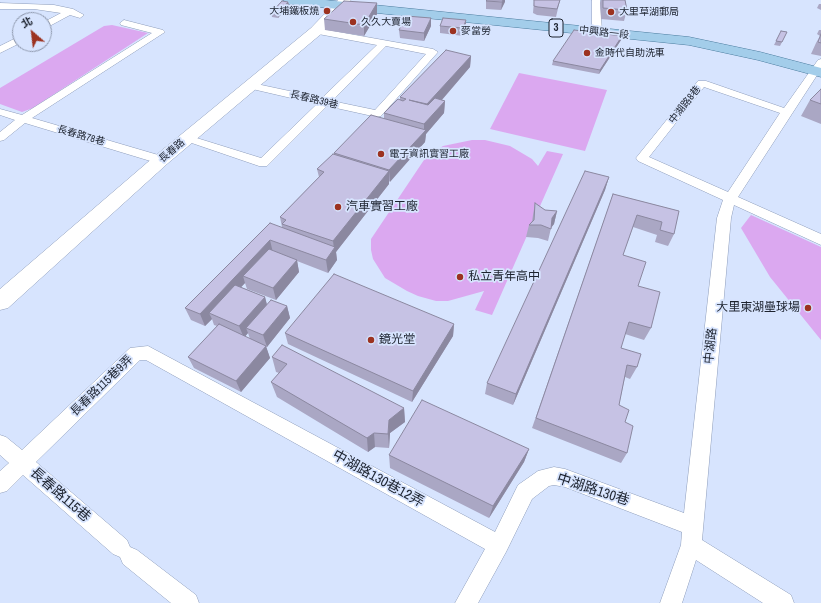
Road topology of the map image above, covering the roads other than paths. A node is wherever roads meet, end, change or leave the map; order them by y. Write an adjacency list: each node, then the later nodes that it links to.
1 (67, 0): 6 (street)
2 (289, 0): 4 (main road, 中興路一段 / 3)
3 (596, 0): 11 (street)
4 (343, 2): 11 (main road, 中興路一段 / 3); 12 (street, 長春路)
5 (0, 6): 6 (street)
6 (54, 8): 7 (street)
7 (70, 12): 8 (street); 9 (street)
8 (80, 15)
9 (52, 22)
10 (124, 23): 21 (street)
11 (597, 29): 16 (main road, 中興路一段 / 3)
12 (316, 31): 14 (street); 17 (street, 長春路)
13 (12, 43): 15 (street)
14 (384, 44): 18 (street); 18 (street, 長春路39巷)
15 (0, 50)
16 (819, 68): 20 (street, 中湖路)
17 (252, 86): 18 (street, 長春路39巷); 23 (street, 長春路)
18 (325, 102): 23 (street)
19 (0, 112): 21 (street, 長春路78巷)
20 (786, 112): 25 (street, 中湖路); 25 (street, 中湖路8巷)
21 (23, 119): 22 (street); 24 (street, 長春路78巷)
22 (0, 138)
23 (187, 138): 24 (street, 長春路)
24 (161, 160): 27 (street, 長春路)
25 (730, 199): 26 (street); 32 (street, 中湖路)
26 (821, 240)
27 (0, 302)
28 (257, 412): 30 (street, 長春路115巷9弄); 33 (street, 中湖路130巷12弄)
29 (0, 443): 30 (street, 長春路115巷)
30 (23, 462): 31 (street, 長春路115巷9弄); 34 (street, 長春路115巷)
31 (0, 484)
32 (691, 535): 33 (street, 中湖路130巷); 36 (street, 中湖路); 37 (street, 中湖路130巷)
33 (499, 545): 35 (street, 中湖路130巷)
34 (188, 603)
35 (466, 603)
36 (671, 603)
37 (783, 603)

